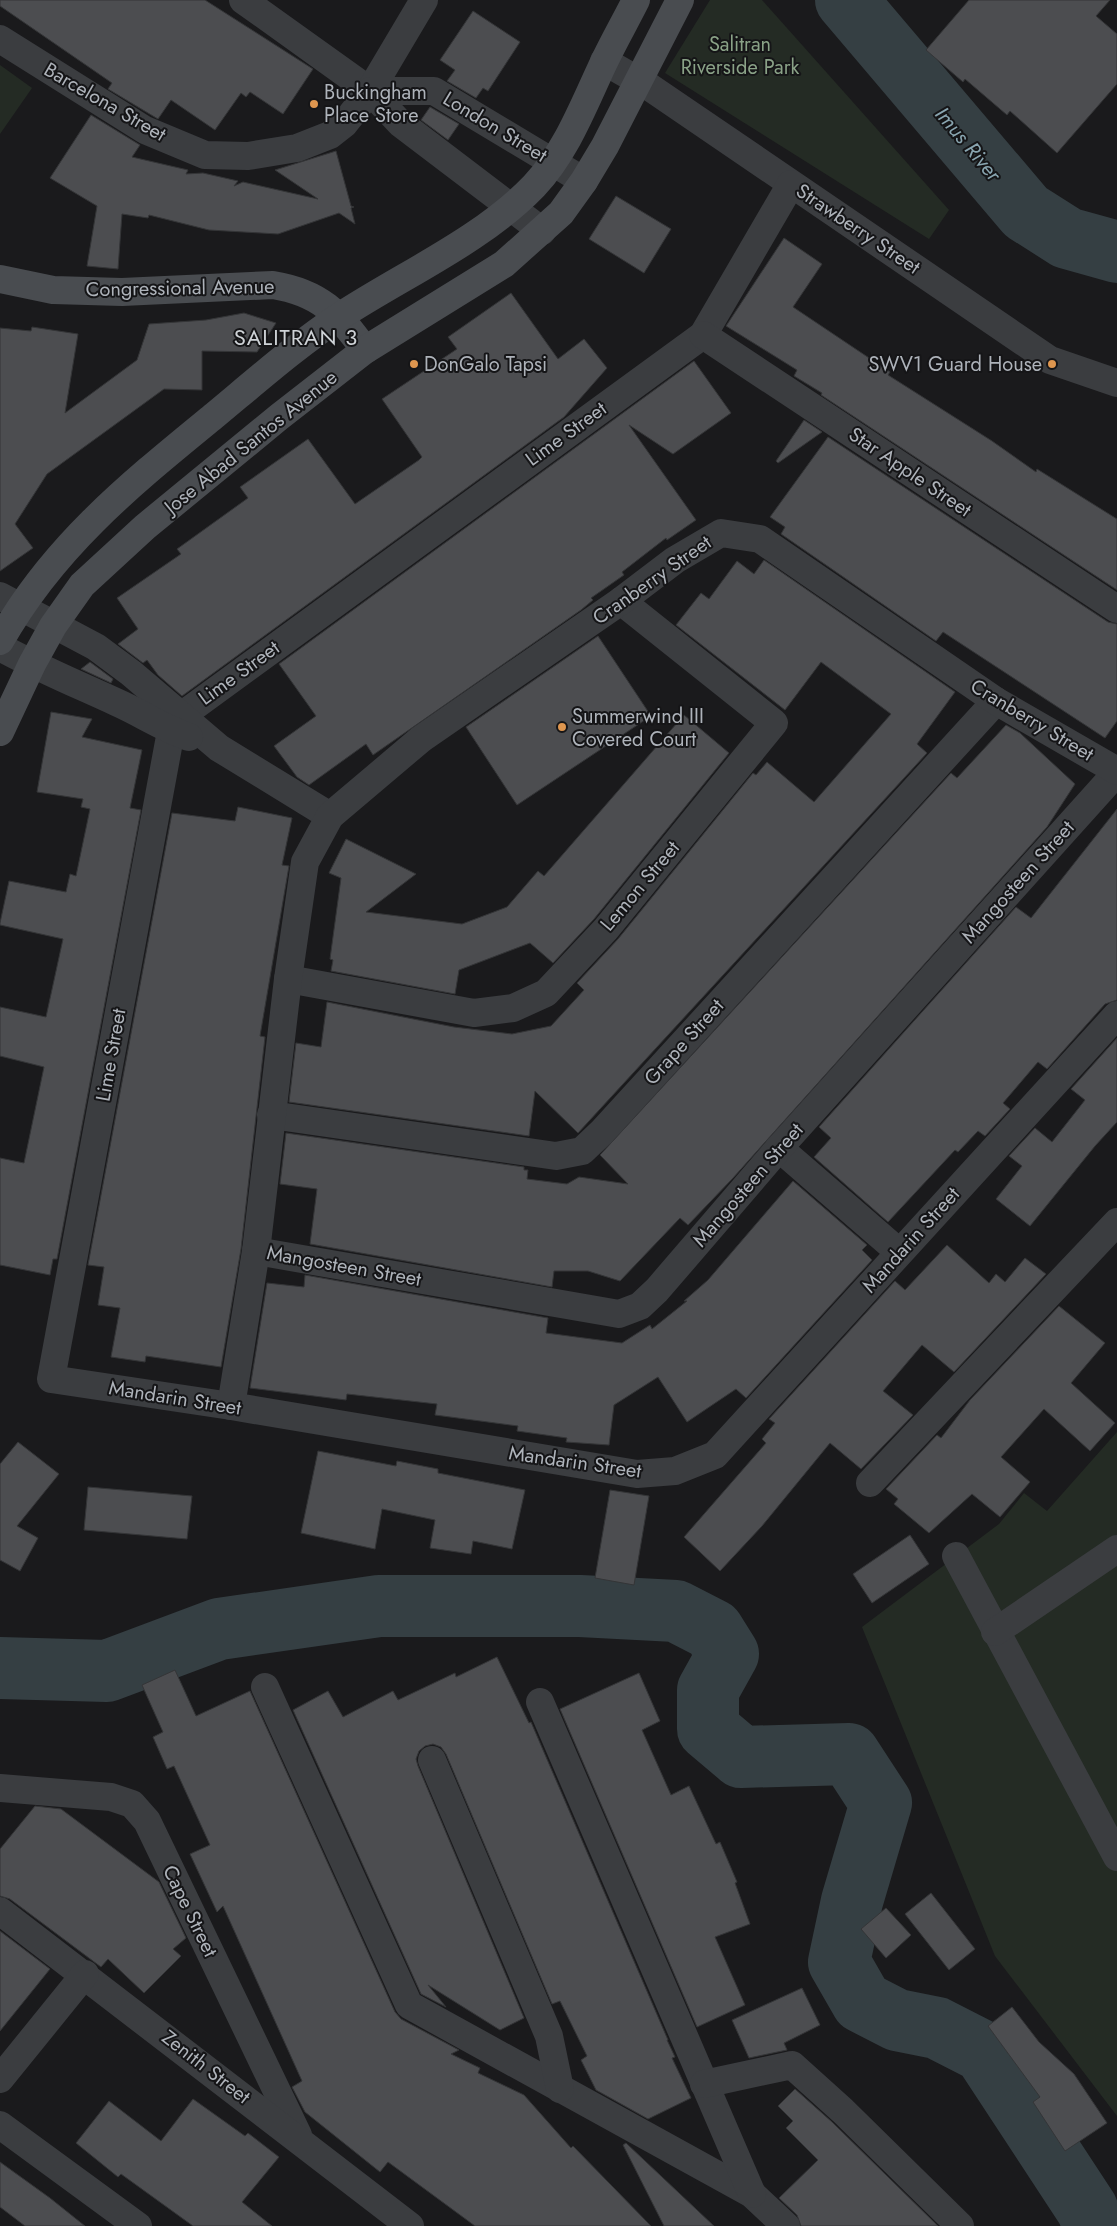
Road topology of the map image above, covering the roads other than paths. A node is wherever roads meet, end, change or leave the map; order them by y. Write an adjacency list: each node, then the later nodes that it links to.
1 (243, 0): 8 (street)
2 (424, 0): 8 (street, Barcelona Street)
3 (636, 0): 6 (main road)
4 (680, 0): 7 (main road, Jose Abad Santos Avenue)
5 (0, 39): 8 (street, Barcelona Street)
6 (604, 61): 7 (street, Strawberry Street); 9 (main road)
7 (640, 81): 10 (main road, Jose Abad Santos Avenue); 11 (street, Strawberry Street)
8 (370, 91): 9 (street, London Street); 12 (street)
9 (553, 162): 10 (street, London Street); 12 (main road)
10 (584, 181): 13 (main road, Jose Abad Santos Avenue)
11 (792, 184): 16 (street, Lime Street); 18 (street, Strawberry Street)
12 (510, 207): 13 (street); 15 (main road)
13 (542, 231): 17 (main road, Jose Abad Santos Avenue)
14 (0, 279): 15 (main road, Congressional Avenue)
15 (340, 316): 17 (main road, Congressional Avenue); 20 (main road)
16 (703, 335): 21 (street, Star Apple Street); 27 (street, Lime Street)
17 (365, 350): 22 (main road, Jose Abad Santos Avenue)
18 (1117, 383)
19 (621, 601): 26 (street, Cranberry Street); 30 (street, Cranberry Street); 31 (street, Lemon Street)
20 (9, 602): 22 (street); 23 (main road)
21 (1117, 609)
22 (53, 626): 25 (main road, Jose Abad Santos Avenue); 27 (street)
23 (0, 641)
24 (0, 647): 25 (street)
25 (32, 664): 27 (street); 28 (main road, Jose Abad Santos Avenue)
26 (996, 701): 29 (street, Cranberry Street); 33 (street, Grape Street)
27 (176, 724): 30 (street); 38 (street, Lime Street)
28 (0, 732)
29 (1117, 771): 34 (street, Mangosteen Street)
30 (330, 816): 31 (street)
31 (288, 979): 33 (street)
32 (1117, 1015): 37 (street, Mandarin Street)
33 (272, 1115): 36 (street)
34 (779, 1148): 36 (street, Mangosteen Street); 37 (street)
35 (1117, 1222): 40 (street)
36 (256, 1251): 39 (street)
37 (899, 1252): 39 (street, Mandarin Street)
38 (51, 1379): 39 (street, Mandarin Street)
39 (231, 1406)
40 (870, 1484)
41 (1117, 1549): 43 (street)
42 (956, 1556): 43 (street)
43 (995, 1632): 48 (street)
44 (265, 1687): 53 (street)
45 (540, 1702): 52 (street)
46 (432, 1760): 53 (street)
47 (0, 1788): 55 (street, Cape Street)
48 (1112, 1839)
49 (0, 1910): 50 (street, Zenith Street)
50 (85, 1974): 51 (street); 55 (street, Zenith Street)
51 (0, 2079)
52 (704, 2084): 56 (street); 60 (street)
53 (560, 2089): 56 (street)
54 (0, 2125): 57 (street)
55 (301, 2141): 58 (street, Zenith Street)
56 (752, 2194): 59 (street)
57 (138, 2226)
58 (410, 2226)
59 (785, 2226)
60 (960, 2226)

